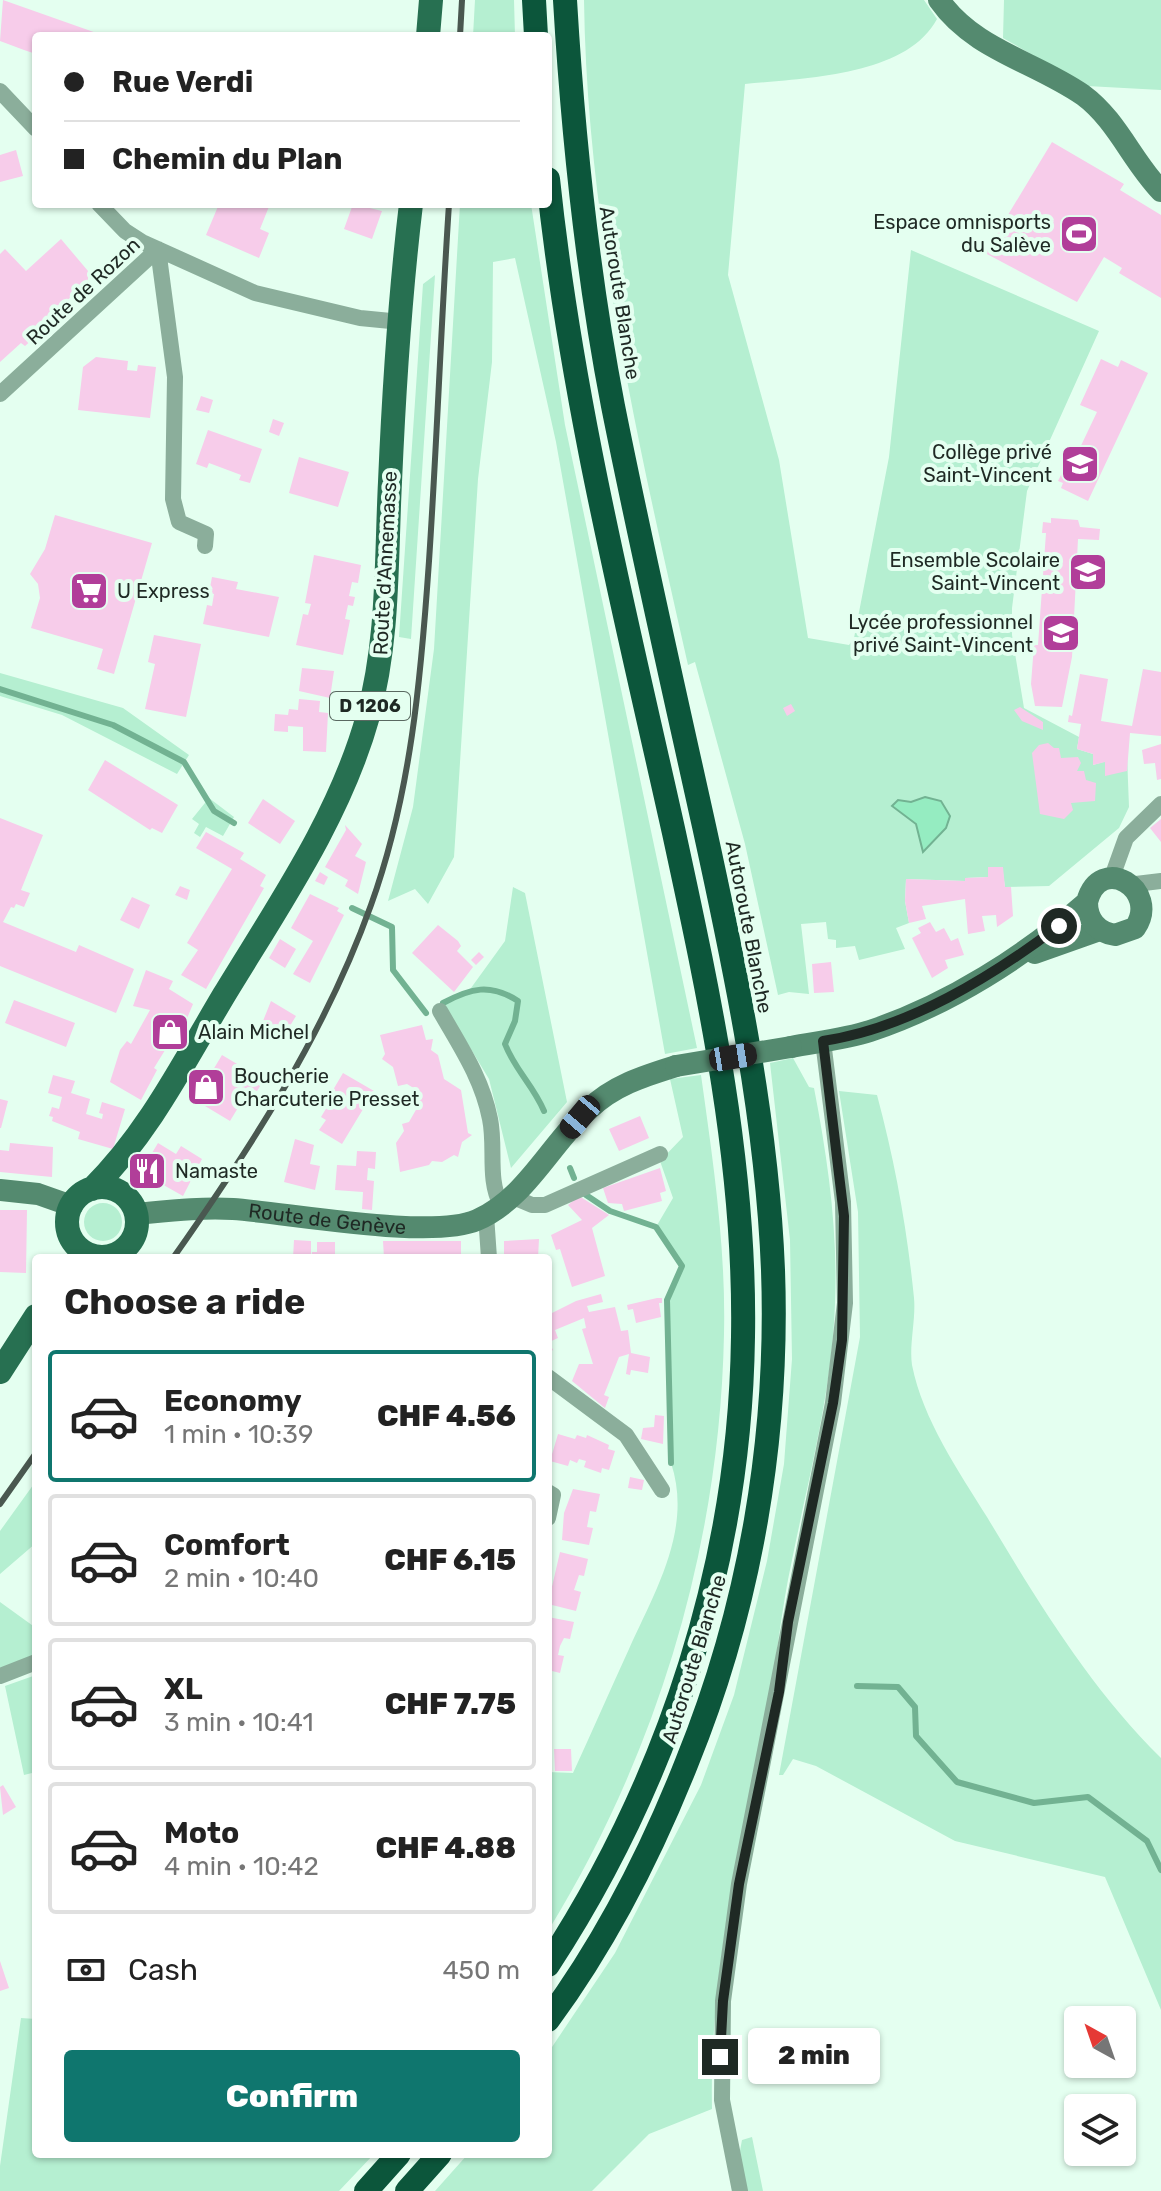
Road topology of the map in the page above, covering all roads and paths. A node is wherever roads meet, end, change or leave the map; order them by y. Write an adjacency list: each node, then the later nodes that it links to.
1 (431, 0): 5 (main road)
2 (534, 0): 6 (highway)
3 (565, 0): 45 (highway, Autoroute Blanche)
4 (939, 0): 9 (street)
5 (428, 32)
6 (536, 32)
7 (0, 91): 8 (street)
8 (32, 125)
9 (1161, 191)
10 (103, 208): 13 (street)
11 (411, 208): 14 (main road, Route d'Annemasse / D 1206)
12 (552, 208): 44 (highway, Autoroute Blanche)
13 (158, 249): 14 (street); 15 (street, Route de Rozon); 16 (street)
14 (401, 322): 27 (main road, Route d'Annemasse / D 1206)
15 (0, 394)
16 (205, 546)
17 (1161, 804): 18 (street)
18 (1112, 877): 20 (street); 21 (street)
19 (1161, 881): 20 (street)
20 (1136, 884): 22 (street)
21 (1087, 902): 23 (street); 24 (street)
22 (1152, 919): 23 (street)
23 (1100, 930): 24 (street)
24 (1015, 959): 26 (street)
25 (440, 1011): 32 (street)
26 (823, 1041): 32 (street, bridge); 50 (street)
27 (132, 1148): 29 (main road, Route d'Annemasse / D 1206); 31 (main road, Route d'Annemasse / D 1206)
28 (660, 1154): 32 (street, Route de Genève)
29 (92, 1189): 31 (main road); 33 (main road)
30 (0, 1190): 33 (street)
31 (129, 1204): 32 (street, Route de Genève); 36 (main road)
32 (500, 1205): 37 (street)
33 (72, 1206): 34 (main road)
34 (67, 1248): 35 (main road)
35 (91, 1254)
36 (115, 1254)
37 (490, 1254)
38 (32, 1322): 39 (main road)
39 (0, 1372)
40 (552, 1380): 41 (street)
41 (662, 1490)
42 (32, 1664): 43 (street)
43 (0, 1676)
44 (552, 1958)
45 (552, 2014)
46 (395, 2158): 48 (highway)
47 (436, 2158): 49 (highway)
48 (366, 2191)
49 (407, 2191)
50 (740, 2191)

